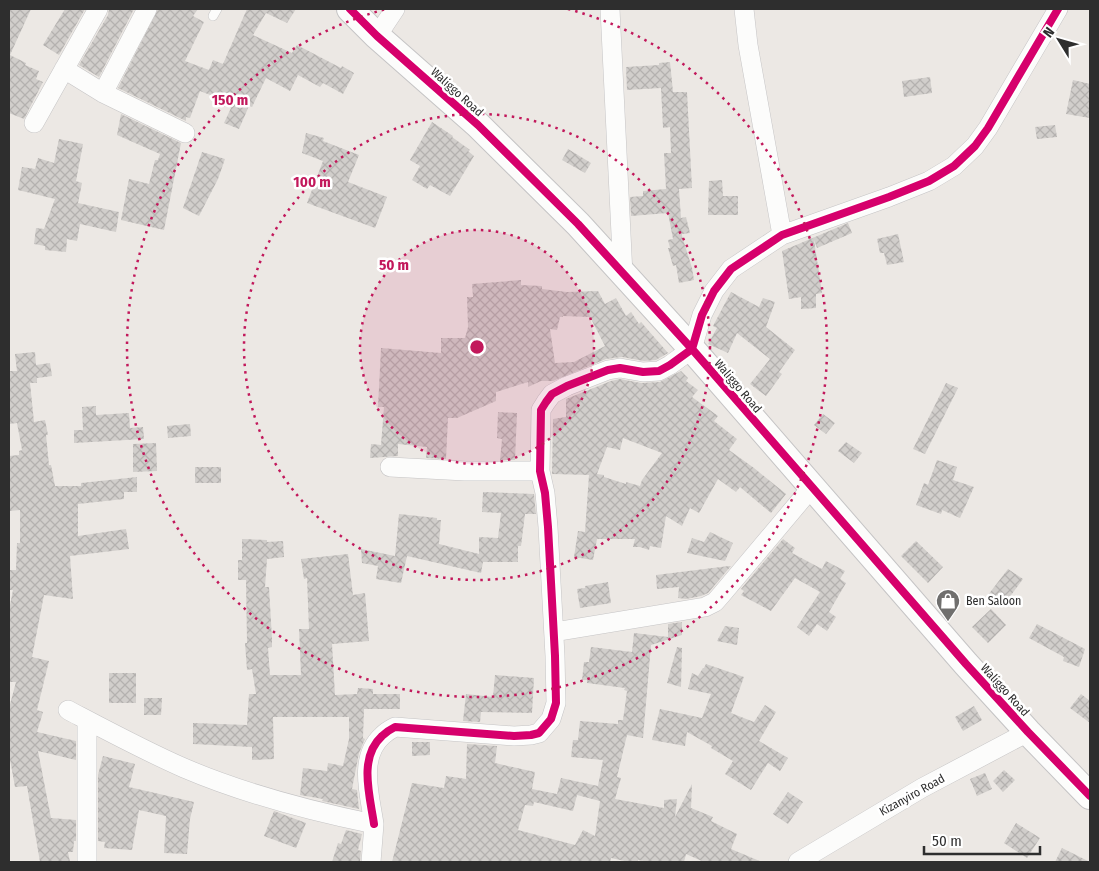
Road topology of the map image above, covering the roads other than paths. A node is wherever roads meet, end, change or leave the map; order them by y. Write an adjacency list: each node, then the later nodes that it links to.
1 (98, 9): 9 (street)
2 (148, 9): 10 (street)
3 (350, 9): 8 (street, Waliggo Road)
4 (395, 9): 8 (street)
5 (610, 9): 14 (street)
6 (744, 9): 13 (street)
7 (1058, 9): 13 (street)
8 (377, 36): 14 (street, Waliggo Road)
9 (64, 69): 10 (street); 11 (street)
10 (104, 92): 12 (street)
11 (34, 123)
12 (185, 133)
13 (782, 235): 15 (street)
14 (623, 276): 15 (street, Waliggo Road)
15 (692, 349): 17 (street); 18 (street, Waliggo Road)
16 (390, 467): 17 (street)
17 (540, 472): 19 (street)
18 (812, 487): 19 (street); 22 (street, Waliggo Road)
19 (554, 632): 24 (street)
20 (68, 710): 21 (street)
21 (87, 720): 24 (street); 25 (street)
22 (1028, 732): 23 (street, Waliggo Road); 27 (street, Kizanyiro Road)
23 (1090, 796)
24 (374, 824): 26 (street)
25 (87, 861)
26 (371, 862)
27 (798, 862)

